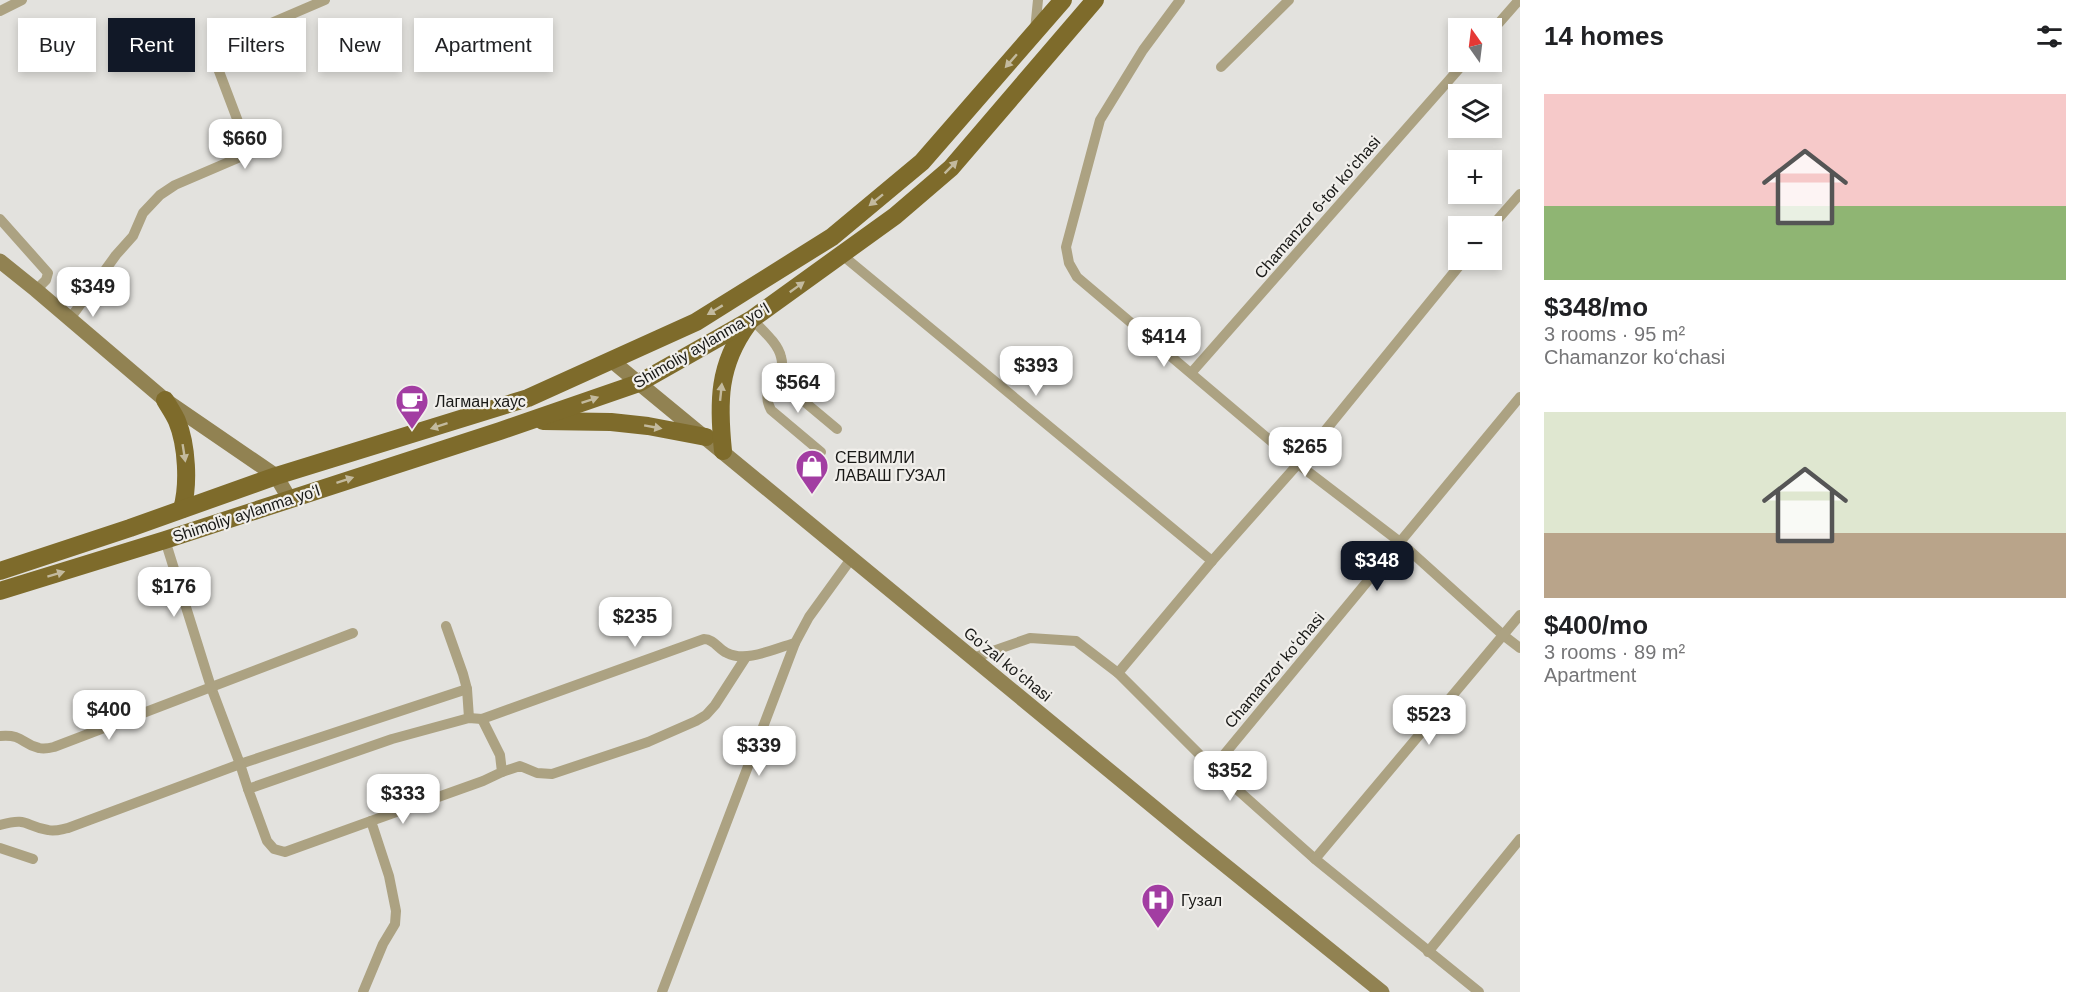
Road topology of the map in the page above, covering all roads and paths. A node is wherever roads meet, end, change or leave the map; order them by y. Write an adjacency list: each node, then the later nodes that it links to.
1 (22, 0): 9 (street)
2 (325, 0): 22 (street)
3 (1038, 0): 11 (street)
4 (1063, 0): 11 (main road, Shimoliy aylanma yoʻl)
5 (1095, 0): 17 (main road, Shimoliy aylanma yoʻl, one-way to 5)
6 (1180, 0): 24 (street)
7 (1289, 0): 12 (street)
8 (1519, 0): 10 (street)
9 (0, 11)
10 (1502, 19)
11 (1035, 33): 23 (main road, Shimoliy aylanma yoʻl, one-way to 23)
12 (1221, 67)
13 (1456, 72): 24 (street, Chamanzor 6-tor koʻchasi)
14 (1520, 194): 15 (street)
15 (1501, 216)
16 (0, 219): 20 (street)
17 (842, 255): 21 (main road, Shimoliy aylanma yoʻl, one-way to 17); 41 (street)
18 (0, 261): 20 (main road)
19 (1456, 270): 34 (street)
20 (36, 290): 22 (main road)
21 (752, 319): 25 (street); 26 (main road, Shimoliy aylanma yoʻl); 32 (main road, one-way to 21)
22 (69, 320): 28 (main road)
23 (612, 361): 26 (main road, Goʻzal koʻchasi); 35 (main road, Shimoliy aylanma yoʻl, one-way to 35)
24 (1192, 372): 34 (street)
25 (776, 378): 30 (street); 33 (street)
26 (639, 383): 29 (main road, Shimoliy aylanma yoʻl, one-way to 26); 31 (main road, Goʻzal koʻchasi)
27 (1520, 397): 39 (street, Chamanzor koʻchasi)
28 (165, 400): 35 (main road); 37 (main road, one-way to 37)
29 (532, 419): 31 (main road, one-way to 31); 36 (main road, Shimoliy aylanma yoʻl, one-way to 29)
30 (837, 429)
31 (706, 437): 32 (main road, Goʻzal koʻchasi)
32 (723, 451): 40 (main road, Goʻzal koʻchasi)
33 (821, 452)
34 (1298, 464): 39 (street); 41 (street)
35 (276, 476): 36 (main road); 37 (main road, Shimoliy aylanma yoʻl)
36 (289, 498): 38 (main road, Shimoliy aylanma yoʻl)
37 (182, 509): 42 (main road, Shimoliy aylanma yoʻl)
38 (165, 540): 43 (main road, Shimoliy aylanma yoʻl, one-way to 38); 53 (street)
39 (1400, 542): 47 (street); 59 (street, Chamanzor koʻchasi)
40 (851, 559): 48 (street); 51 (main road, Goʻzal koʻchasi)
41 (1212, 561): 52 (street)
42 (0, 571)
43 (0, 591)
44 (1520, 615): 47 (street)
45 (446, 626): 54 (street)
46 (353, 633): 53 (street)
47 (1503, 635): 49 (street); 67 (street)
48 (795, 643): 50 (street); 70 (street)
49 (1520, 648)
50 (746, 657): 56 (street); 60 (street)
51 (973, 658): 52 (street); 71 (main road, Goʻzal koʻchasi)
52 (1118, 672): 59 (street)
53 (211, 687): 57 (street); 58 (street)
54 (467, 689): 55 (street); 58 (street)
55 (470, 718): 56 (street); 61 (street)
56 (482, 719): 60 (street)
57 (0, 736)
58 (240, 764): 61 (street); 63 (street)
59 (1213, 768): 67 (street)
60 (502, 772): 62 (street)
61 (248, 789): 62 (street)
62 (371, 821): 69 (street)
63 (0, 825)
64 (1520, 839): 68 (street)
65 (0, 848): 66 (street)
66 (33, 860)
67 (1315, 860): 68 (street)
68 (1428, 952): 72 (street)
69 (363, 992)
70 (662, 992)
71 (1382, 992)
72 (1479, 992)

